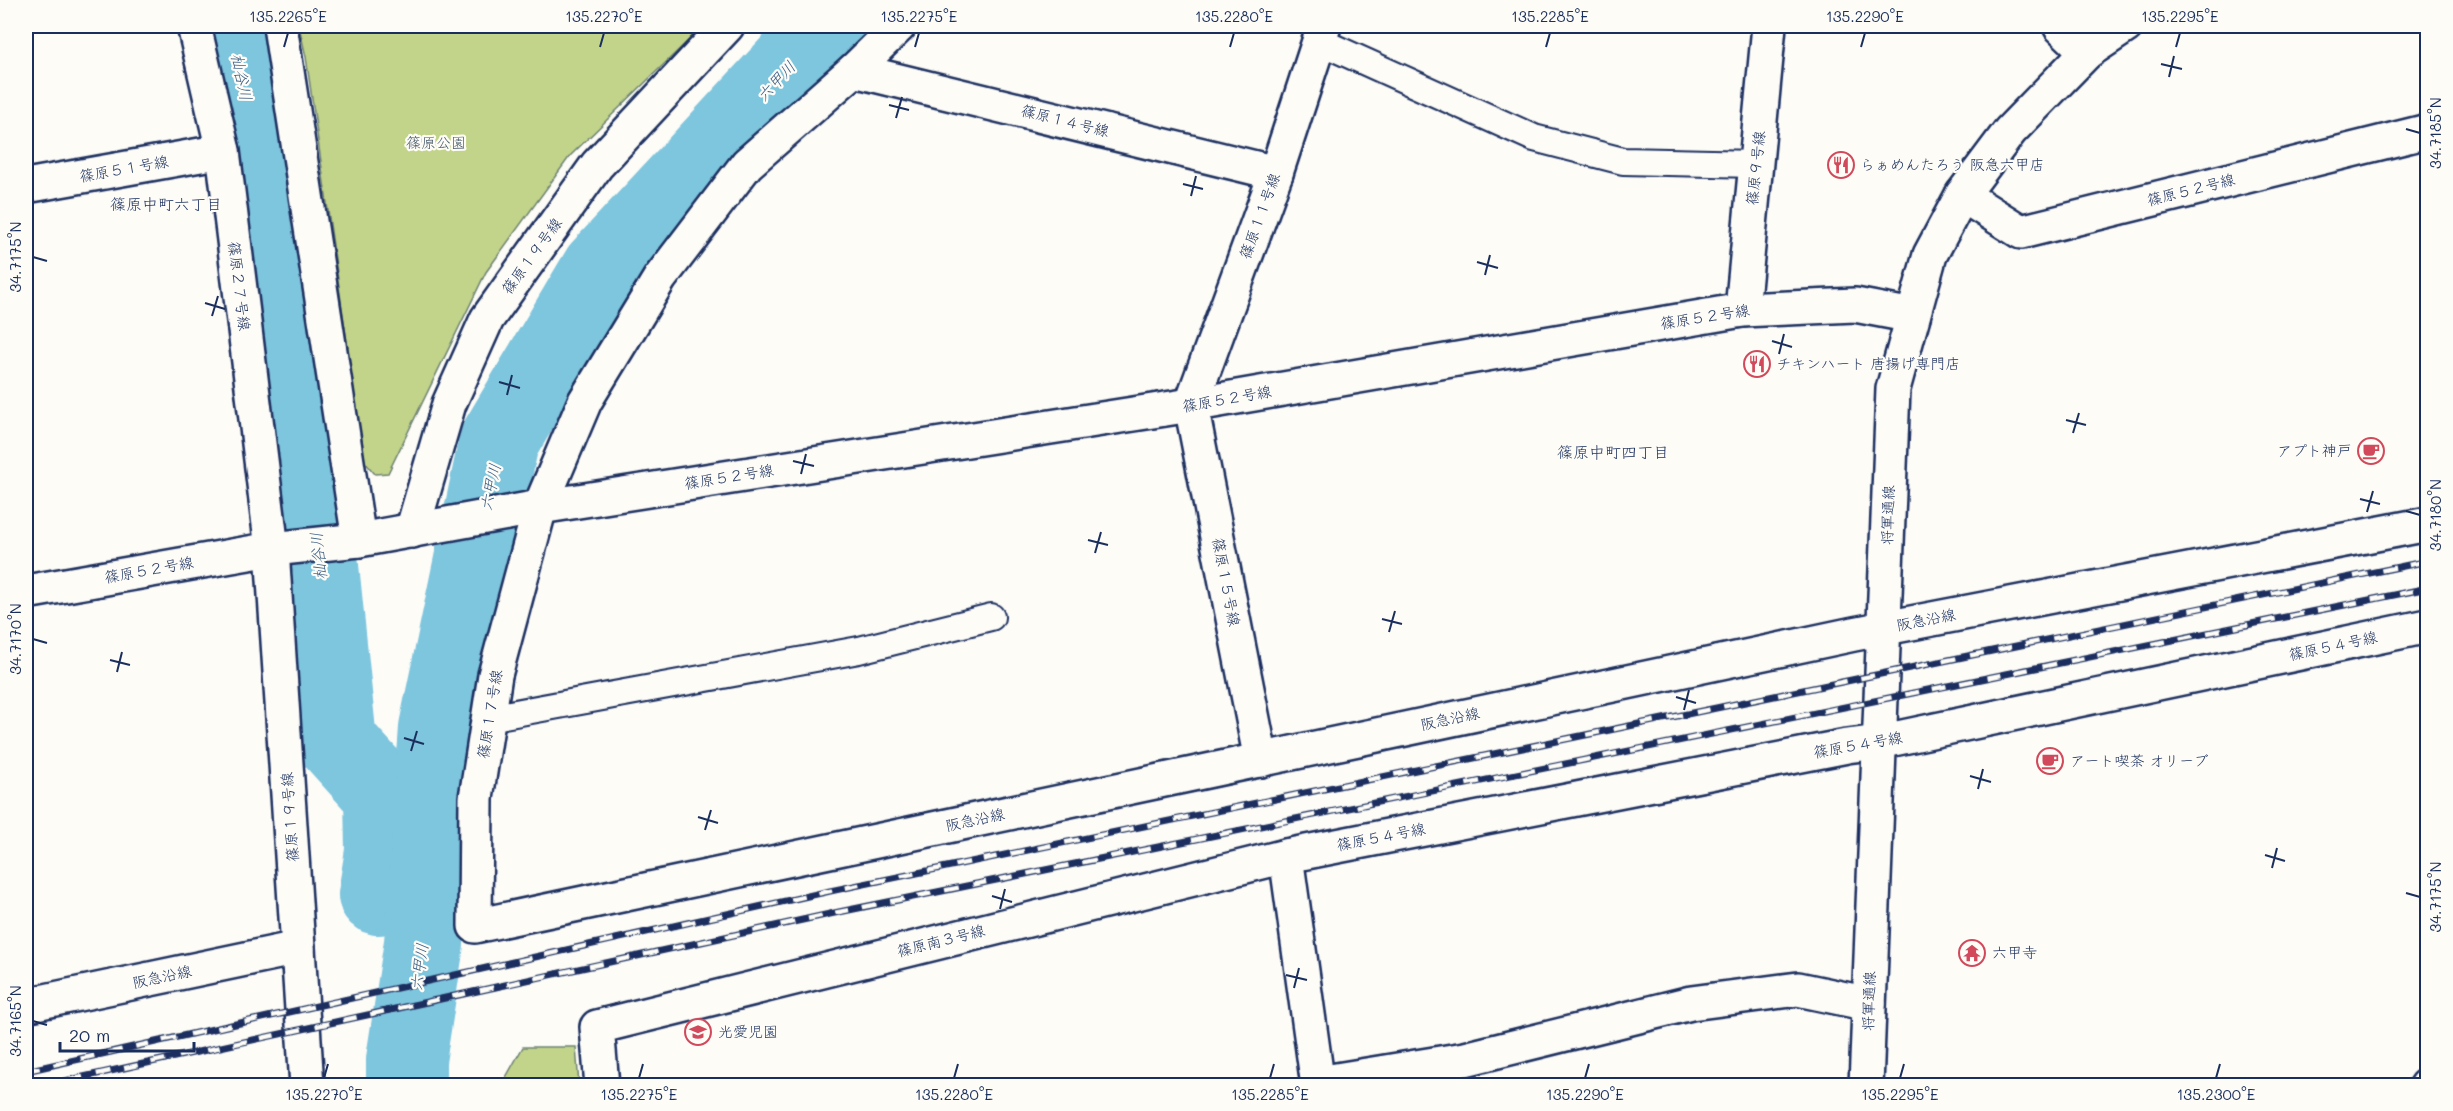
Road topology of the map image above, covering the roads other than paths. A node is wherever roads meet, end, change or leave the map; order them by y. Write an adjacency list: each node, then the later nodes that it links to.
1 (194, 26): 12 (street, 篠原２７号線)
2 (280, 26): 23 (street)
3 (727, 26): 22 (street, 篠原１９号線)
4 (899, 26): 10 (street)
5 (1770, 26): 13 (street, 篠原９号線)
6 (2060, 26): 9 (street)
7 (2126, 26): 9 (street, 将軍通線)
8 (1322, 33): 13 (lane); 14 (street, 篠原１１号線)
9 (2087, 52): 16 (street, 将軍通線)
10 (854, 70): 14 (street, 篠原１４号線); 20 (street)
11 (2427, 131): 16 (street, 篠原５２号線)
12 (223, 152): 15 (street, 篠原５１号線); 24 (street, 篠原２７号線)
13 (1756, 164): 17 (street, 篠原９号線)
14 (1276, 173): 19 (street, 篠原１１号線)
15 (26, 186)
16 (1962, 195): 18 (street, 将軍通線)
17 (1742, 309): 18 (street, 篠原５２号線); 19 (street, 篠原５２号線)
18 (1913, 316): 28 (street, 将軍通線)
19 (1191, 405): 20 (street, 篠原５２号線); 31 (street, 篠原１５号線)
20 (540, 507): 22 (street, 篠原５２号線); 29 (street, 篠原１７号線)
21 (2427, 524): 28 (street, 阪急沿線)
22 (412, 531): 23 (street)
23 (359, 540): 24 (street, 篠原５２号線)
24 (272, 549): 25 (street, 篠原５２号線); 34 (street, 篠原１９号線)
25 (26, 592)
26 (991, 617): 29 (lane)
27 (2427, 626): 30 (street, 篠原５４号線)
28 (1884, 628): 30 (street, 将軍通線); 31 (street, 阪急沿線)
29 (488, 718): 33 (street, 篠原１７号線)
30 (1879, 742): 32 (street, 篠原５４号線); 35 (street, 将軍通線)
31 (1261, 760): 33 (street, 阪急沿線)
32 (1286, 856): 37 (street); 39 (street, 篠原南３号線)
33 (475, 926)
34 (298, 948): 36 (street, 阪急沿線); 38 (street, 篠原１９号線)
35 (1869, 1004): 37 (street); 40 (street, 将軍通線)
36 (26, 1005)
37 (1318, 1084)
38 (307, 1086)
39 (602, 1086)
40 (1866, 1086)

